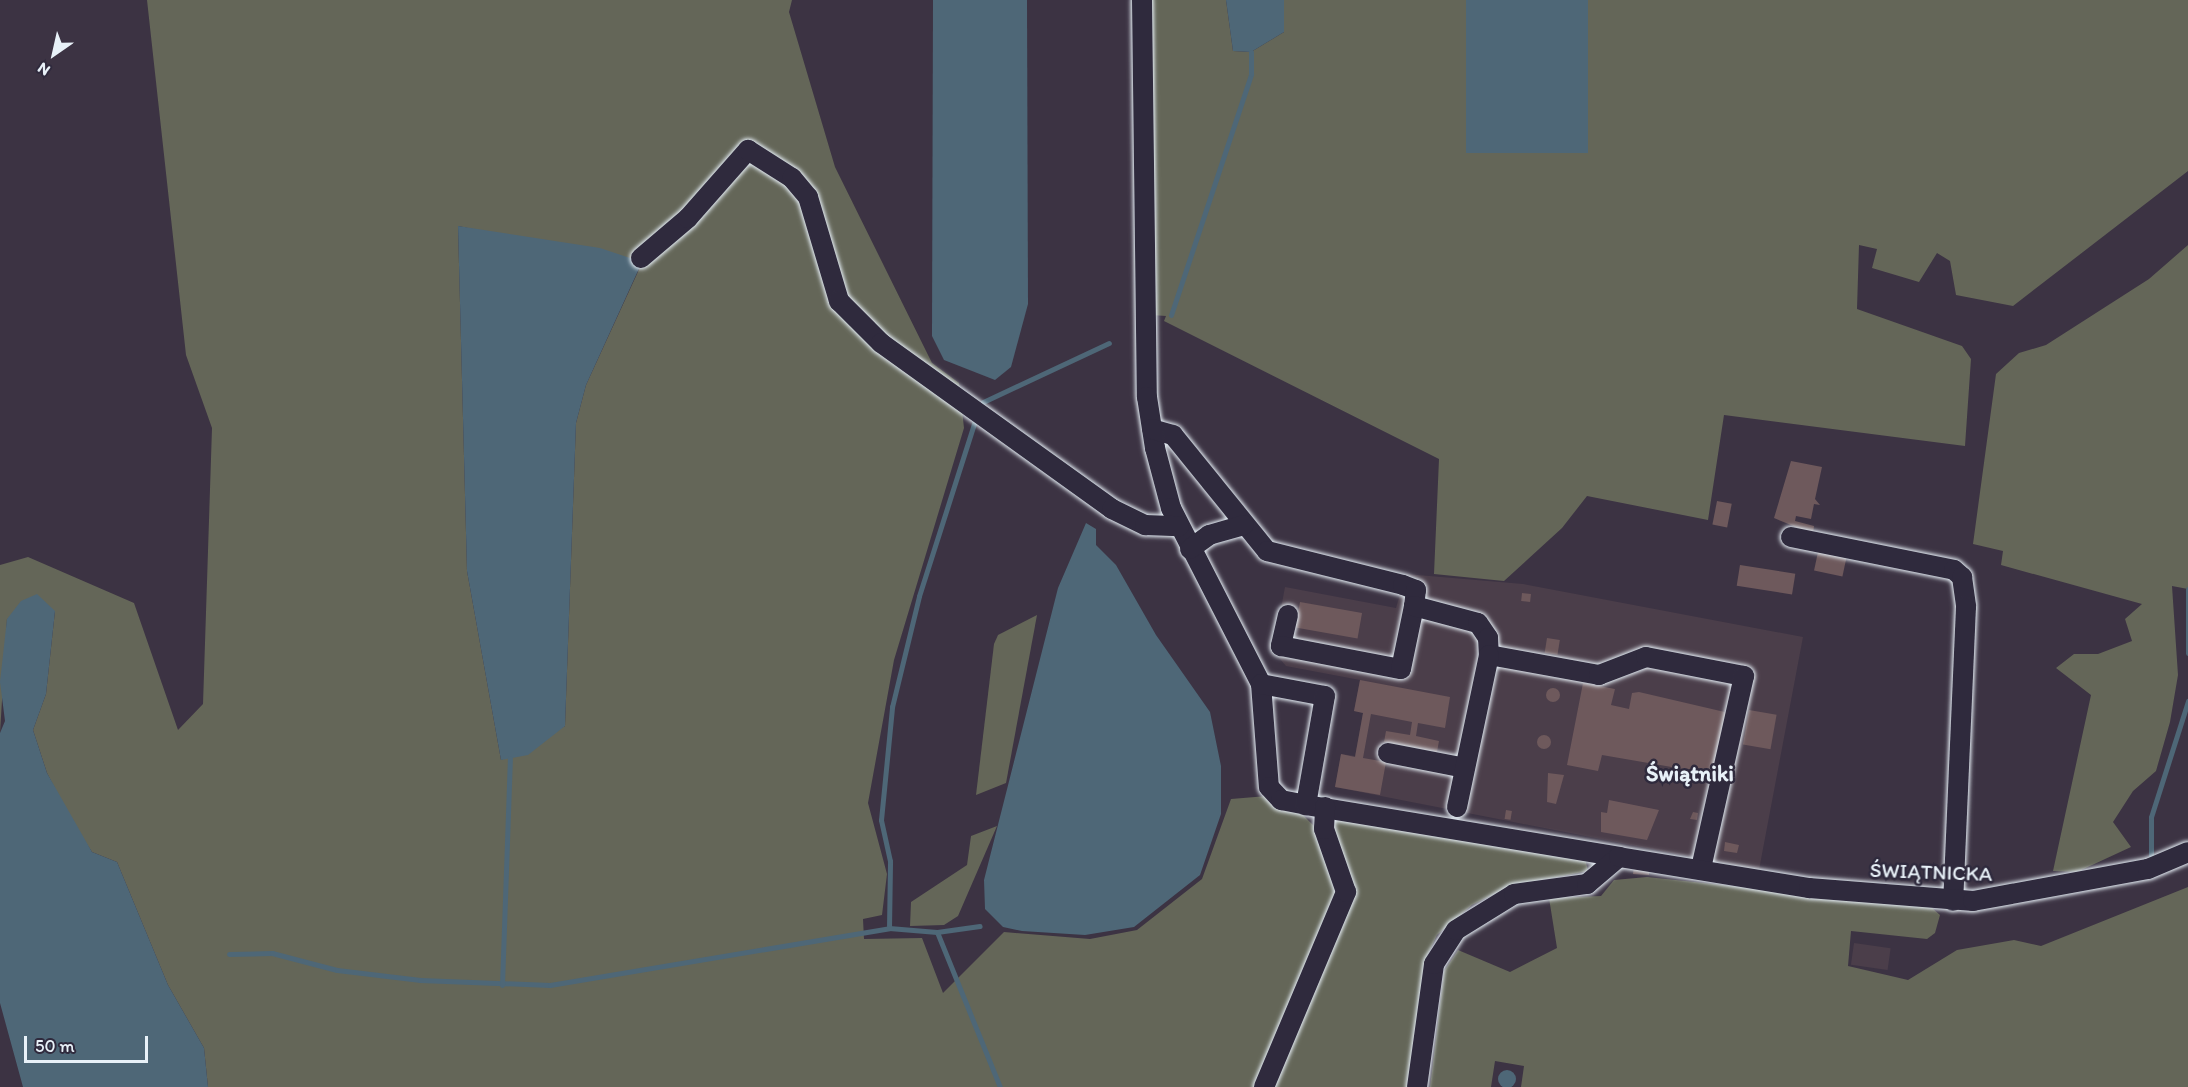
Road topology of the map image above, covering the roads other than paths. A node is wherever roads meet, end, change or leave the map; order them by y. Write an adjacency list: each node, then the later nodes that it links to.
1 (1142, 0): 3 (street)
2 (641, 258): 5 (street)
3 (1152, 429): 4 (street); 5 (street)
4 (1244, 525): 7 (street); 8 (street)
5 (1179, 526): 7 (street)
6 (1791, 537): 19 (street)
7 (1190, 549): 11 (street)
8 (1414, 606): 9 (street); 10 (street)
9 (1288, 615)
10 (1489, 655): 13 (street); 18 (street)
11 (1261, 684): 14 (street, ŚWIĄTNICKA); 14 (street)
12 (1388, 753): 13 (street)
13 (1465, 768): 15 (street)
14 (1315, 806): 17 (street, ŚWIĄTNICKA); 20 (street)
15 (1457, 807)
16 (2188, 852): 19 (street, ŚWIĄTNICKA)
17 (1619, 857): 18 (street, ŚWIĄTNICKA); 21 (street)
18 (1701, 868): 19 (street, ŚWIĄTNICKA)
19 (1953, 901)
20 (1264, 1087)
21 (1417, 1087)

